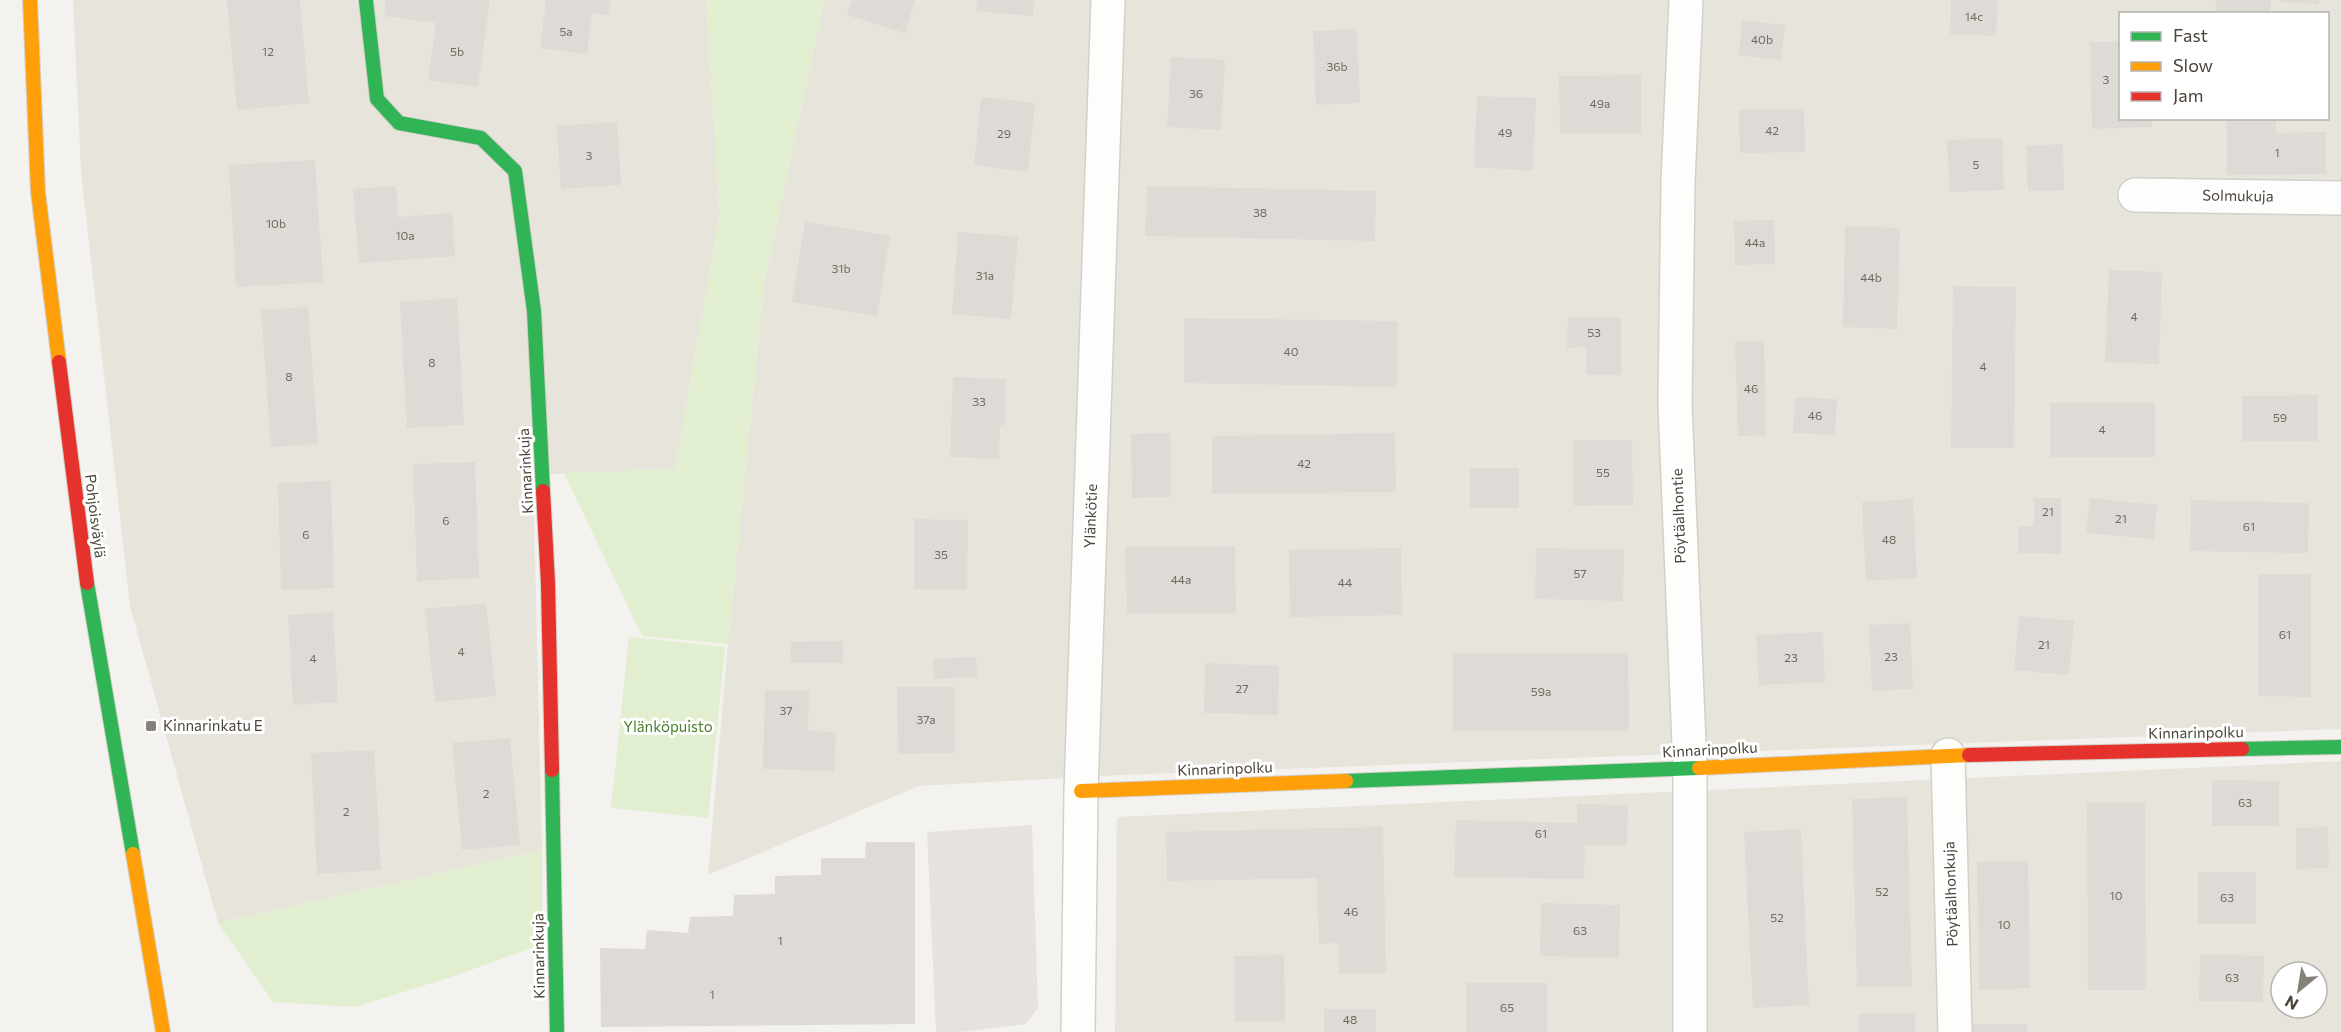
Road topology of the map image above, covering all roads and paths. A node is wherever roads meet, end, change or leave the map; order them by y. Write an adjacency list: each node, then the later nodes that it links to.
1 (30, 0): 11 (street, Pohjoisväylä)
2 (1108, 0): 10 (street, Ylänkötie)
3 (1686, 0): 9 (street, Pöytäalhontie)
4 (366, 1): 12 (street, Kinnarinkuja)
5 (2135, 195): 6 (street, Solmukuja)
6 (2341, 198)
7 (2341, 747): 8 (street, Kinnarinpolku)
8 (1948, 755): 9 (street, Kinnarinpolku); 15 (street, Pöytäalhonkuja)
9 (1690, 768): 10 (street, Kinnarinpolku); 14 (street, Pöytäalhontie)
10 (1082, 791): 13 (street, Ylänkötie)
11 (164, 1032)
12 (557, 1032)
13 (1078, 1032)
14 (1690, 1032)
15 (1955, 1032)

